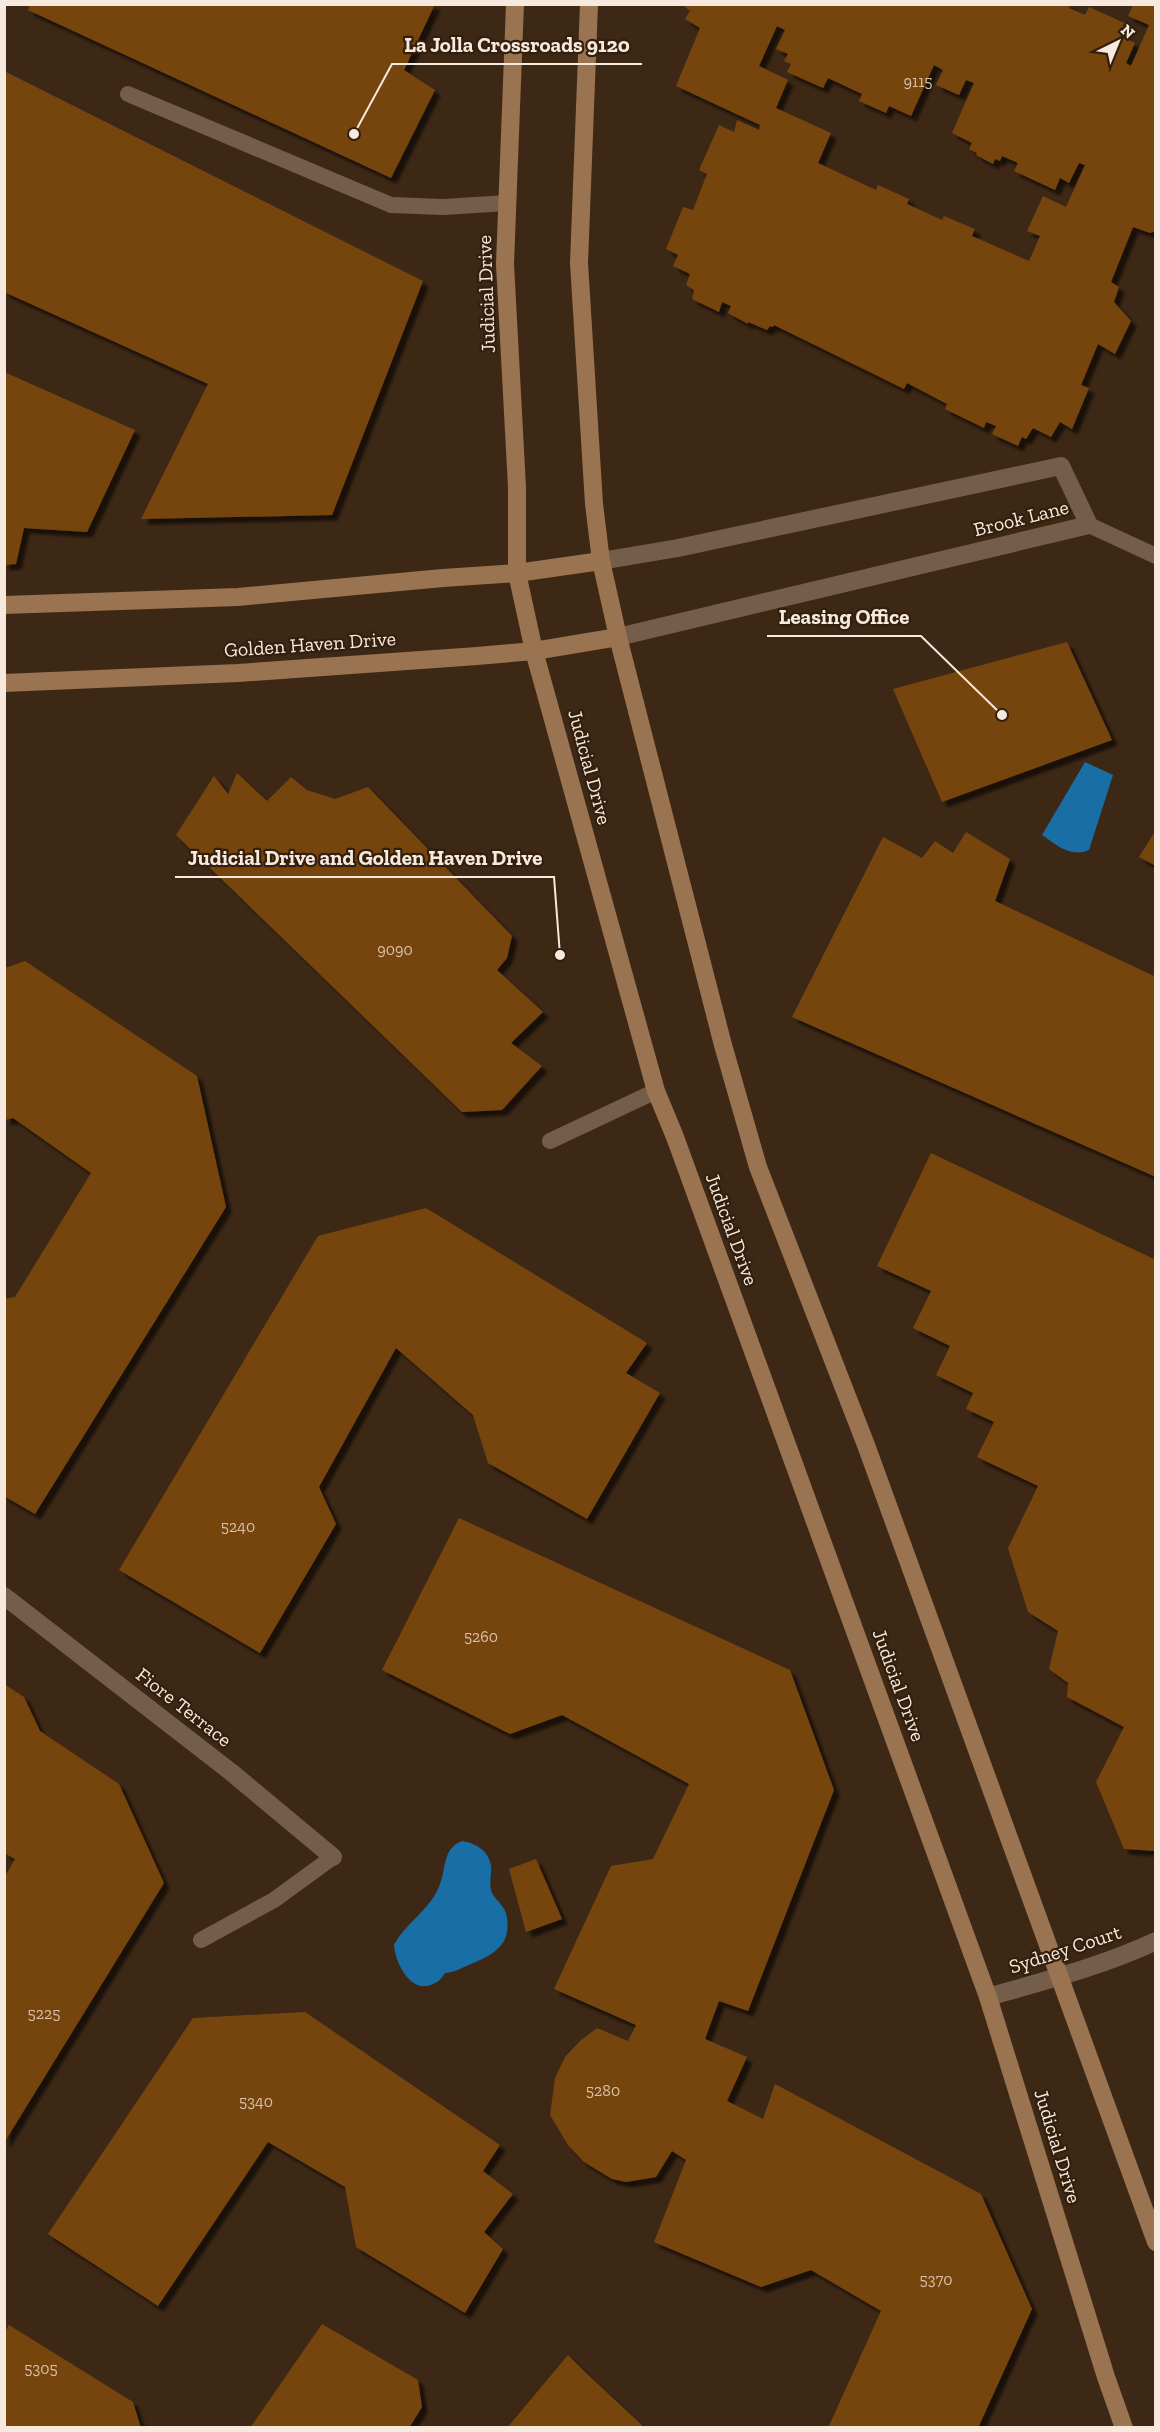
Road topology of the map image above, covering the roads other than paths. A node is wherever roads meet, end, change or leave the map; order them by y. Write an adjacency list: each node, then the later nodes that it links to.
1 (515, 4): 4 (street, Judicial Drive)
2 (589, 4): 7 (street)
3 (128, 94): 4 (lane)
4 (507, 203): 8 (street, Judicial Drive)
5 (1089, 525): 6 (lane); 7 (street, Brook Lane); 10 (street, Brook Lane)
6 (1155, 556)
7 (601, 561): 8 (street); 10 (street)
8 (517, 573): 9 (street); 11 (street, Judicial Drive)
9 (4, 605)
10 (618, 637): 11 (street, Golden Haven Drive); 19 (street)
11 (534, 651): 12 (street, Golden Haven Drive); 13 (street, Judicial Drive)
12 (4, 683)
13 (656, 1091): 14 (lane); 20 (street, Judicial Drive)
14 (550, 1141)
15 (4, 1596): 16 (street, Fiore Terrace)
16 (333, 1857): 17 (lane)
17 (201, 1940)
18 (1155, 1941): 19 (street, Sydney Court)
19 (1060, 1976): 20 (street, Sydney Court); 21 (street)
20 (988, 1997): 22 (street, Judicial Drive)
21 (1155, 2242)
22 (1124, 2427)

